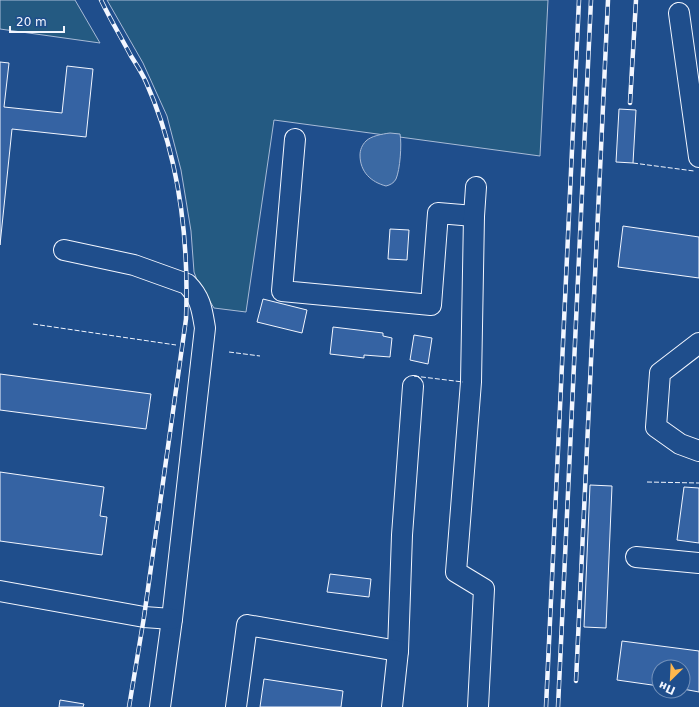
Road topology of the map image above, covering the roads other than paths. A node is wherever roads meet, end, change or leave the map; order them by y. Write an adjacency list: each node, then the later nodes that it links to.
1 (679, 13): 3 (lane)
2 (295, 139): 5 (lane)
3 (699, 157)
4 (476, 186): 5 (lane)
5 (474, 216): 18 (lane)
6 (64, 250): 13 (lane)
7 (696, 352): 9 (lane)
8 (413, 386): 14 (lane)
9 (699, 451)
10 (636, 557): 11 (lane)
11 (699, 563)
12 (0, 591): 13 (lane)
13 (172, 619): 15 (lane)
14 (398, 651): 16 (lane); 17 (lane)
15 (160, 707)
16 (236, 707)
17 (392, 707)
18 (478, 707)

